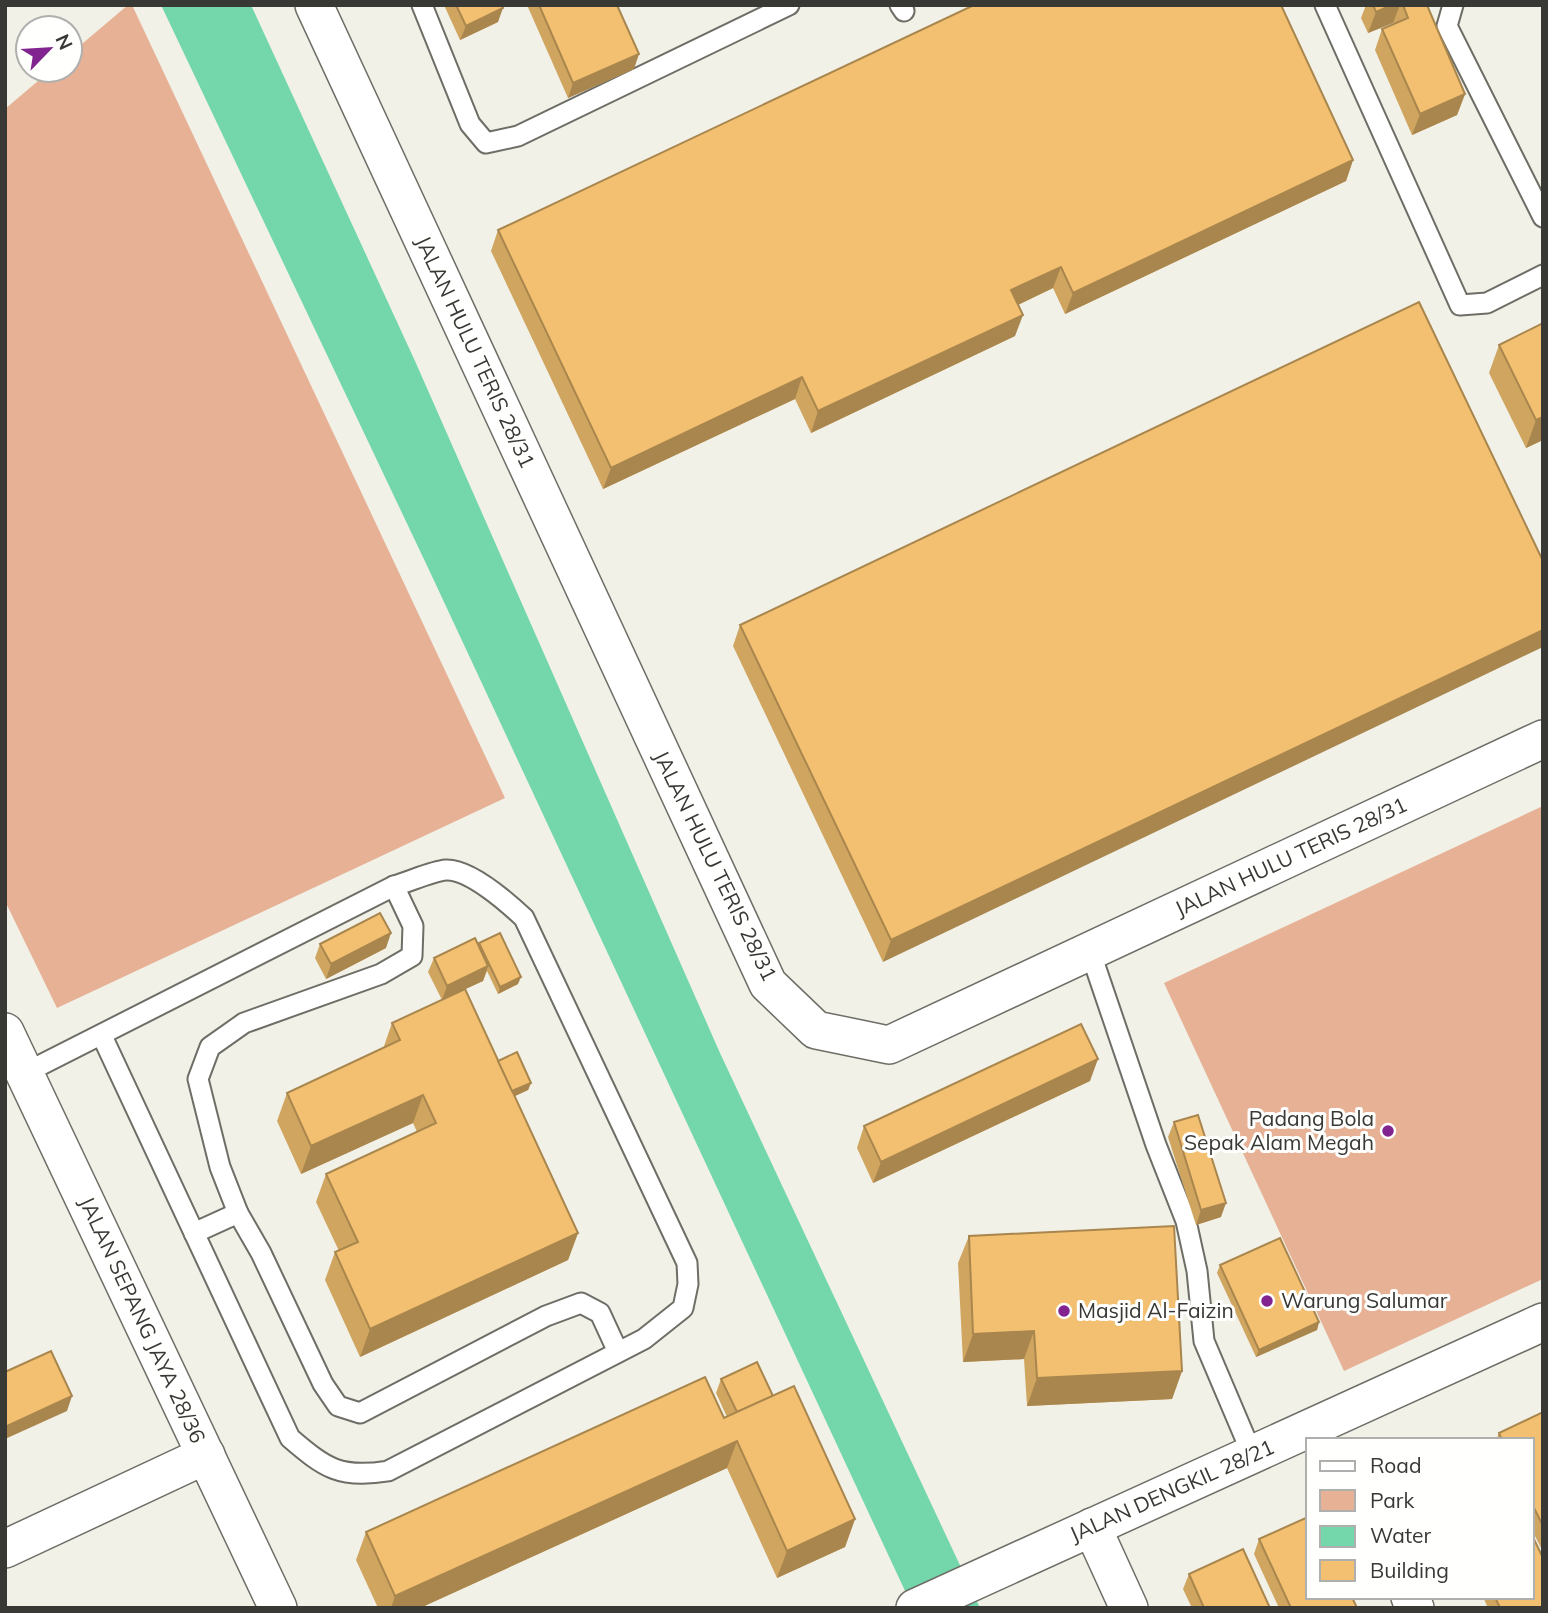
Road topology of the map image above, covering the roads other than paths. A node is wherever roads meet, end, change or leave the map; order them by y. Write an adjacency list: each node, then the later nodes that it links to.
1 (314, 5): 10 (street, JALAN HULU TERIS 28/31)
2 (422, 5): 3 (lane)
3 (789, 5)
4 (1325, 5): 7 (lane)
5 (1453, 5): 6 (lane)
6 (1543, 217)
7 (1543, 275)
8 (1543, 739): 10 (street, JALAN HULU TERIS 28/31)
9 (394, 886): 12 (lane); 14 (lane); 17 (lane)
10 (1090, 951): 19 (lane)
11 (5, 1032): 13 (street, JALAN SEPANG JAYA 28/36)
12 (102, 1036): 13 (lane); 15 (lane)
13 (25, 1073): 20 (street, JALAN SEPANG JAYA 28/36)
14 (238, 1213): 15 (lane); 17 (lane)
15 (194, 1233): 17 (lane)
16 (1543, 1322): 18 (street, JALAN DENGKIL 28/21)
17 (618, 1352)
18 (1332, 1430): 19 (street, JALAN DENGKIL 28/21)
19 (1252, 1454): 21 (street, JALAN DENGKIL 28/21)
20 (206, 1455): 22 (street); 23 (street, JALAN SEPANG JAYA 28/36)
21 (1092, 1527): 24 (street, JALAN DENGKIL 28/21); 25 (street)
22 (5, 1549)
23 (278, 1608)
24 (915, 1608)
25 (1129, 1608)

